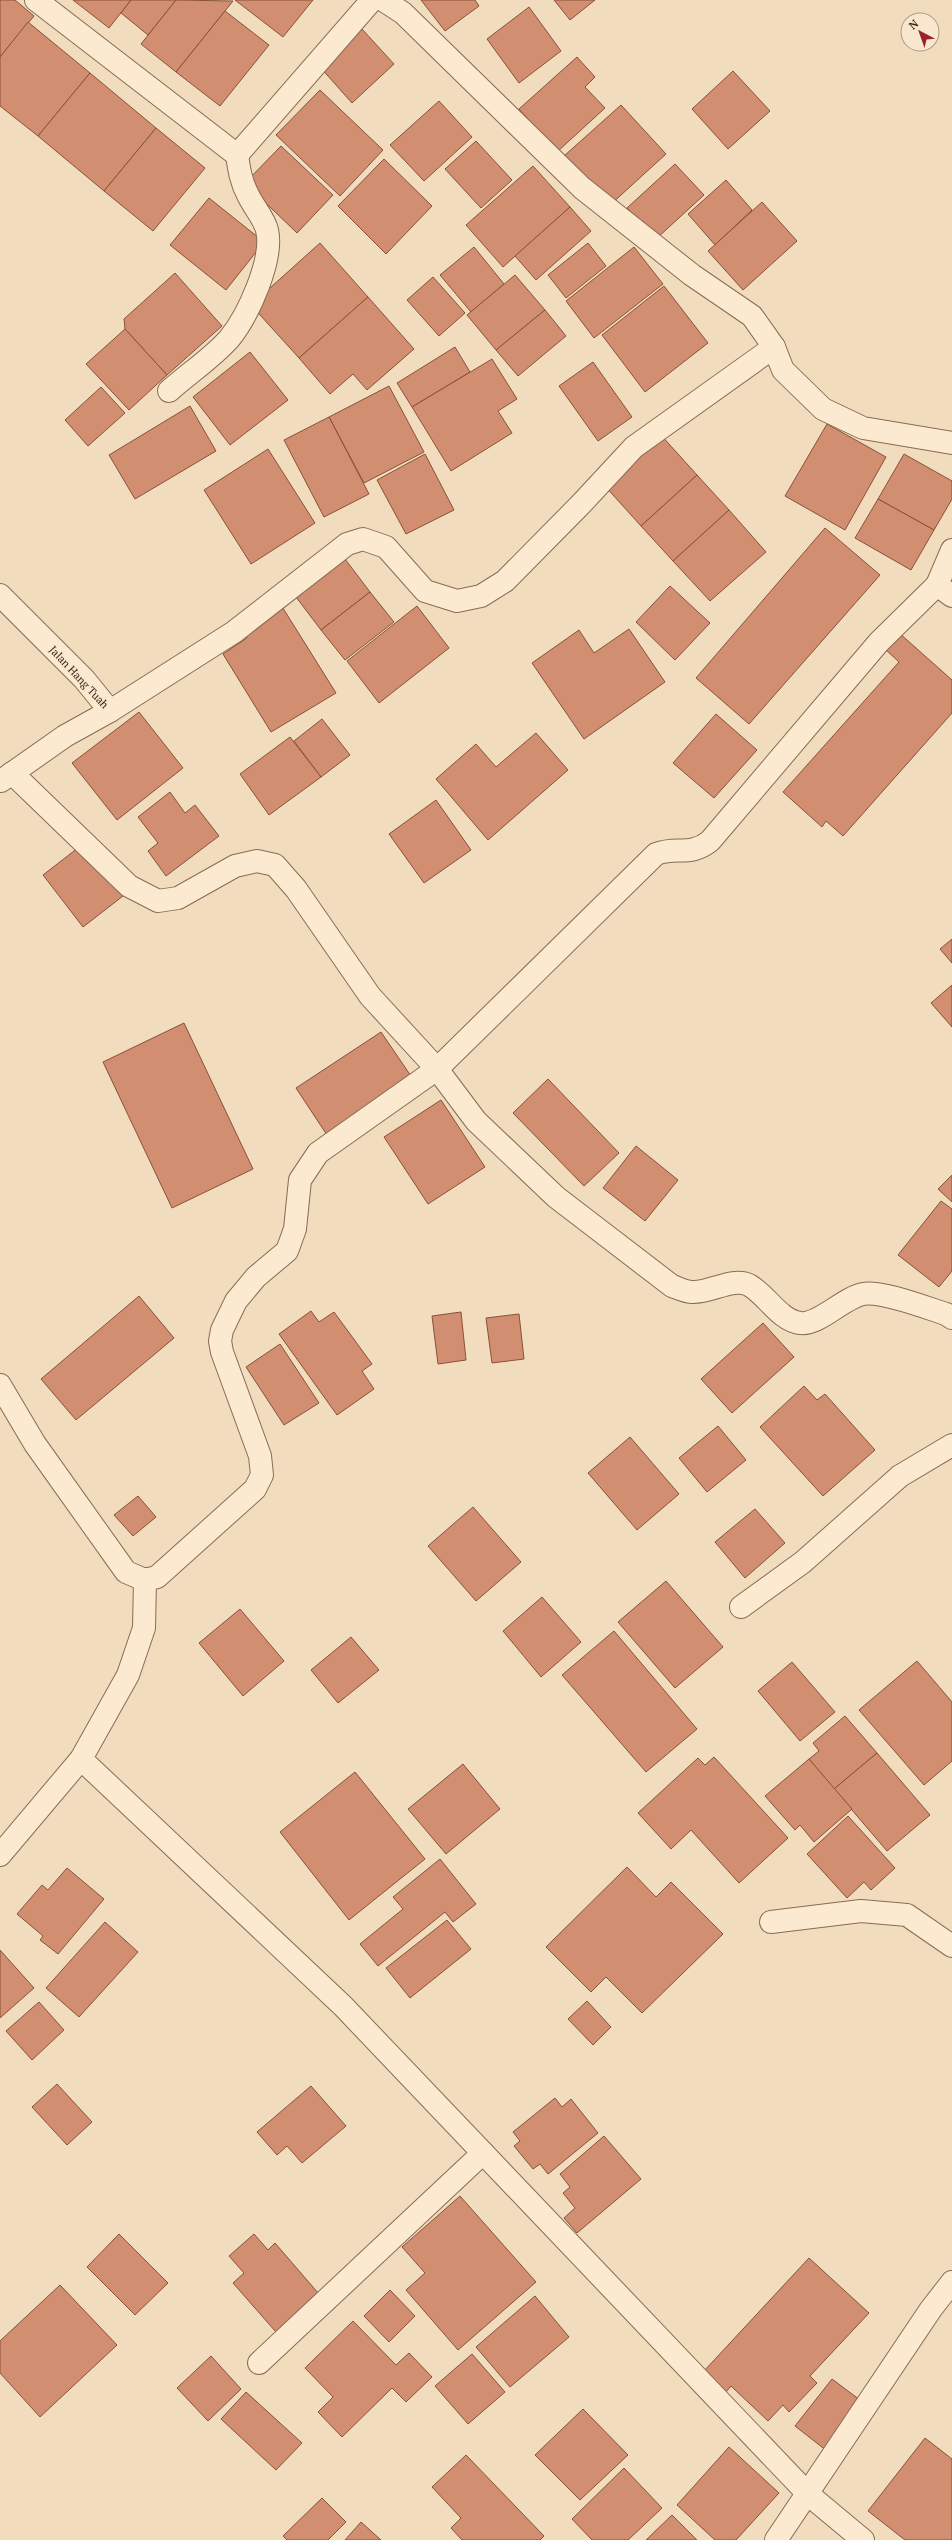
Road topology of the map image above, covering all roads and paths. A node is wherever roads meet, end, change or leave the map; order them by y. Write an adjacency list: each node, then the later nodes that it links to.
1 (36, 0): 4 (street)
2 (372, 0): 4 (street)
3 (382, 0): 5 (street)
4 (237, 154): 6 (street)
5 (774, 347): 7 (street); 11 (street)
6 (169, 391)
7 (952, 443)
8 (952, 550): 9 (street)
9 (945, 591): 13 (street)
10 (0, 595): 11 (street, Jalan Hang Tuah)
11 (110, 711): 12 (street, Jalan Hang Tuah)
12 (6, 777): 13 (street)
13 (437, 1069): 14 (street); 17 (street)
14 (952, 1318)
15 (0, 1385): 17 (street)
16 (952, 1445): 18 (street)
17 (145, 1580): 19 (street)
18 (741, 1607)
19 (81, 1759): 20 (street); 23 (street)
20 (0, 1855)
21 (771, 1922): 22 (street)
22 (952, 1946)
23 (483, 2153): 25 (street); 26 (street)
24 (952, 2282): 26 (street)
25 (259, 2363)
26 (808, 2495): 27 (street); 28 (street)
27 (776, 2540)
28 (863, 2540)

